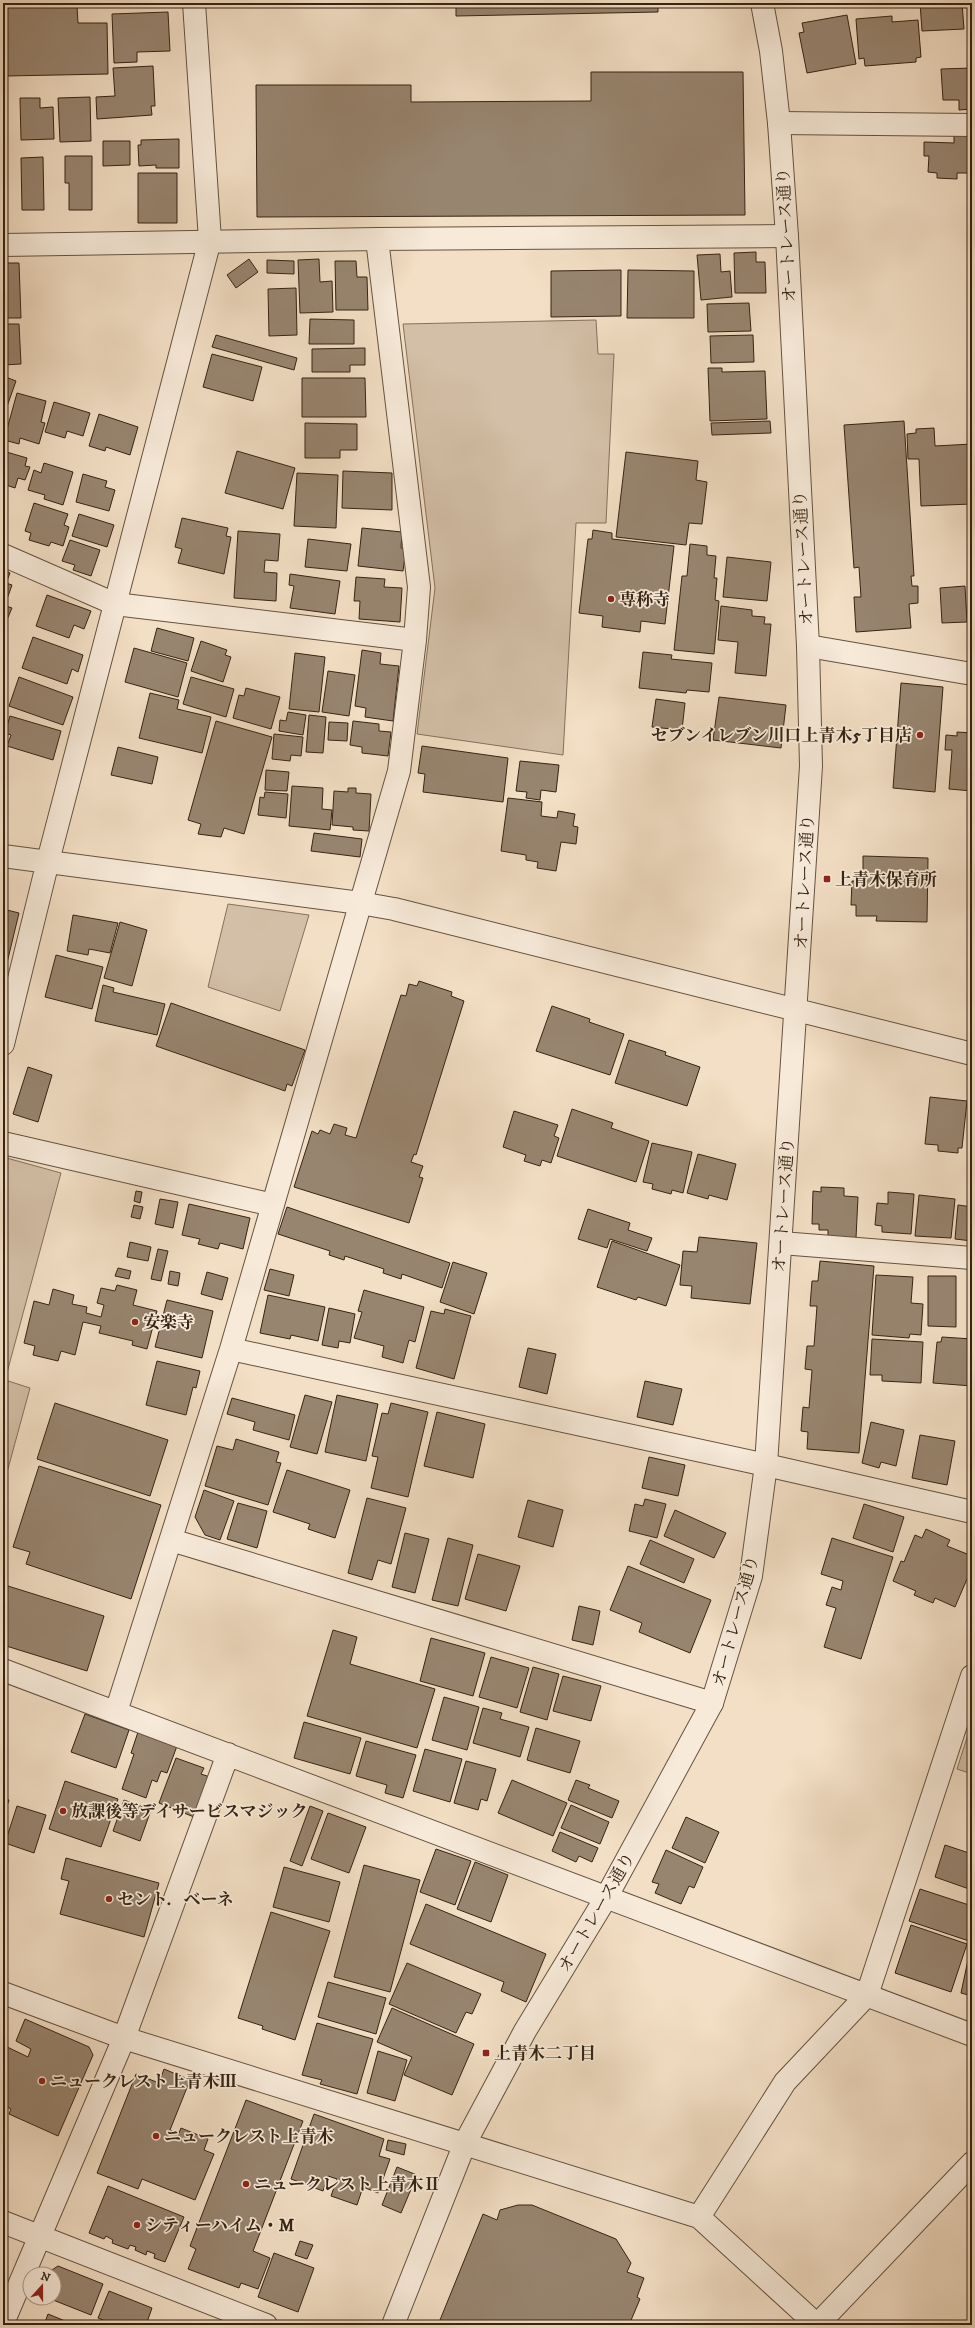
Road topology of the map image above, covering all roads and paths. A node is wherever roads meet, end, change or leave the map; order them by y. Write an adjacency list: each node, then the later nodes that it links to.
1 (194, 3): 7 (street)
2 (762, 3): 3 (street, オートレース通り)
3 (779, 123): 4 (street); 5 (street, オートレース通り)
4 (972, 125)
5 (786, 236): 6 (street); 12 (street, オートレース通り)
6 (377, 239): 7 (street); 11 (street)
7 (210, 240): 8 (street); 10 (street)
8 (3, 245)
9 (3, 555): 10 (street)
10 (115, 604): 11 (street); 15 (street)
11 (416, 640): 16 (street)
12 (808, 646): 13 (street); 17 (street, オートレース通り)
13 (972, 674)
14 (3, 856): 15 (street)
15 (48, 861): 16 (street); 18 (street)
16 (360, 903): 17 (street); 21 (street)
17 (796, 1012): 19 (street); 22 (street, オートレース通り)
18 (3, 1044)
19 (972, 1054)
20 (3, 1143): 21 (street)
21 (273, 1205): 24 (street)
22 (781, 1243): 23 (street); 25 (street, オートレース通り)
23 (972, 1258)
24 (231, 1349): 25 (street); 27 (street)
25 (766, 1465): 26 (street); 30 (street, オートレース通り)
26 (972, 1512)
27 (171, 1540): 30 (street); 31 (street)
28 (3, 1670): 31 (street)
29 (972, 1676): 35 (street)
30 (712, 1703): 33 (street, オートレース通り)
31 (116, 1712): 32 (street)
32 (228, 1754): 33 (street); 37 (street)
33 (607, 1896): 35 (street); 38 (street, オートレース通り)
34 (3, 1993): 37 (street)
35 (867, 1995): 36 (street); 40 (street)
36 (972, 2035)
37 (124, 2038): 38 (street); 42 (street)
38 (465, 2143): 40 (street); 45 (street, オートレース通り)
39 (972, 2163): 46 (street)
40 (699, 2217): 46 (street)
41 (3, 2222): 42 (street)
42 (40, 2237): 43 (street); 44 (street)
43 (3, 2323)
44 (266, 2325)
45 (393, 2325)
46 (817, 2325)

